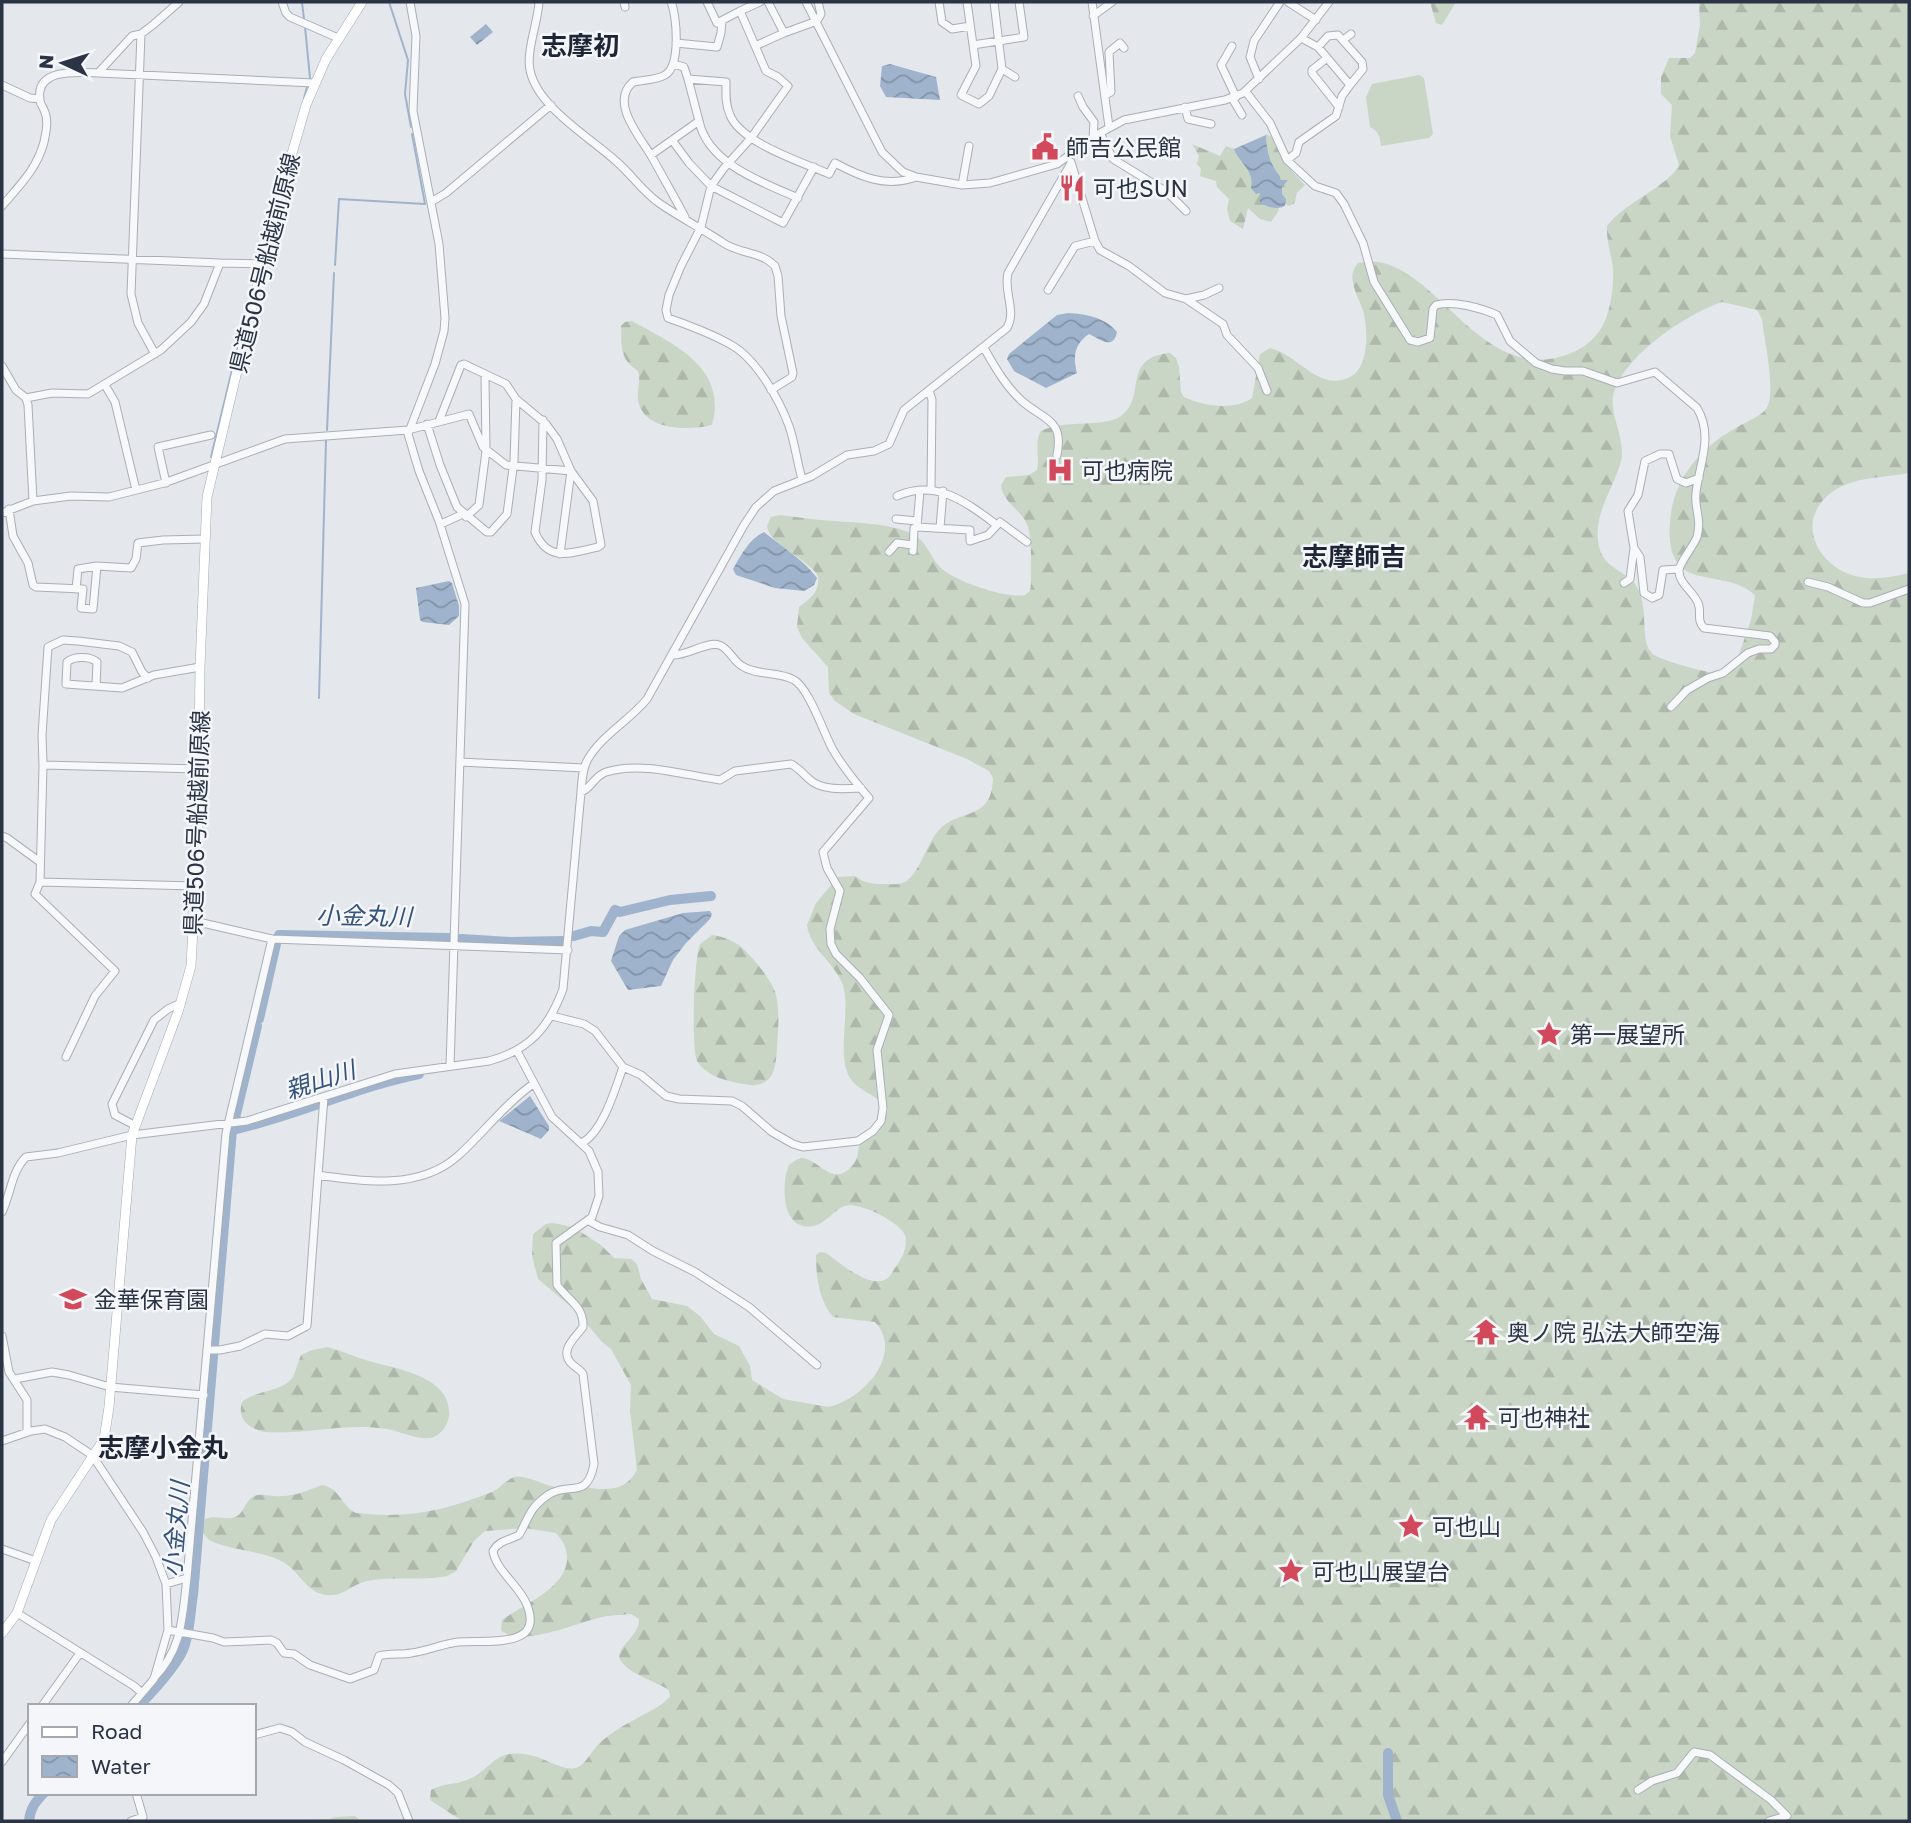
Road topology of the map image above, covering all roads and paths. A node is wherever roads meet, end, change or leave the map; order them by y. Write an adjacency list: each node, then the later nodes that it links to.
1 (179, 2): 29 (street)
2 (282, 2): 30 (street)
3 (362, 2): 30 (main road, 県道506号船越前原線)
4 (410, 2): 76 (street)
5 (539, 2): 56 (street)
6 (671, 2): 34 (street)
7 (707, 2): 24 (street)
8 (760, 2): 21 (street)
9 (768, 2): 27 (street)
10 (806, 2): 25 (street)
11 (818, 2): 25 (street)
12 (939, 2): 26 (street)
13 (967, 2): 26 (street)
14 (993, 2): 33 (street)
15 (1019, 2): 33 (street)
16 (1091, 2): 22 (street)
17 (1112, 2): 22 (street)
18 (1280, 2): 47 (street)
19 (1288, 2): 23 (street)
20 (1329, 2): 23 (street)
21 (740, 11): 24 (street); 36 (street)
22 (1093, 16): 52 (street)
23 (1316, 20): 31 (street)
24 (722, 21): 34 (street)
25 (817, 21): 27 (street); 72 (street)
26 (970, 26): 35 (street)
27 (784, 33): 36 (street)
28 (1351, 33): 32 (street)
29 (141, 34): 43 (street); 44 (street)
30 (338, 38): 48 (main road, 県道506号船越前原線)
31 (1301, 38): 38 (street); 47 (street)
32 (1343, 40): 38 (street); 50 (street)
33 (999, 41): 35 (street); 42 (street)
34 (676, 43): 41 (street)
35 (973, 45): 42 (street)
36 (755, 46): 64 (street)
37 (1232, 46): 54 (street)
38 (1318, 47): 40 (street)
39 (1124, 48): 52 (street)
40 (1327, 58): 50 (street); 58 (street)
41 (673, 64): 46 (street); 67 (street)
42 (1002, 69): 45 (street)
43 (99, 73): 44 (street); 55 (street)
44 (139, 75): 48 (street); 83 (street)
45 (1015, 77)
46 (688, 79): 60 (street); 64 (street)
47 (1259, 79): 51 (street)
48 (310, 83): 85 (main road, 県道506号船越前原線)
49 (2, 85): 55 (street)
50 (1350, 85): 58 (street)
51 (1246, 92): 54 (street); 69 (street)
52 (1105, 95): 62 (street)
53 (1078, 96): 63 (street)
54 (1234, 97): 57 (street); 59 (street)
55 (40, 99): 77 (street)
56 (551, 105): 76 (street); 79 (street)
57 (1185, 107): 61 (street); 62 (street)
58 (1339, 107): 69 (street)
59 (1242, 116)
60 (699, 121): 65 (street); 70 (street)
61 (1211, 124)
62 (1109, 127): 63 (street)
63 (1096, 135): 68 (street); 78 (street)
64 (751, 138): 70 (street); 71 (street)
65 (672, 140): 67 (street); 74 (street)
66 (969, 146): 73 (street)
67 (651, 155): 79 (street)
68 (1071, 159): 73 (street); 81 (street); 89 (street)
69 (1287, 160): 110 (street)
70 (728, 163): 74 (street); 75 (street)
71 (814, 167): 72 (street); 75 (street)
72 (916, 177): 73 (street)
73 (962, 185)
74 (711, 186): 75 (street); 80 (street)
75 (797, 198)
76 (431, 202): 102 (street)
77 (2, 206)
78 (1186, 211)
79 (685, 218): 80 (street)
80 (701, 227): 94 (street); 94 (street)
81 (1095, 241): 87 (street); 88 (street)
82 (2, 254): 83 (street)
83 (133, 258): 84 (street); 90 (street)
84 (220, 263): 85 (street); 90 (street)
85 (264, 264): 106 (main road, 県道506号船越前原線)
86 (1219, 288): 88 (street)
87 (1048, 290)
88 (1186, 299): 96 (street)
89 (984, 348): 95 (street); 105 (street)
90 (155, 354): 93 (street)
91 (2, 366): 97 (street)
92 (485, 375): 98 (street); 100 (street); 104 (street)
93 (105, 385): 97 (street); 114 (street)
94 (772, 390): 111 (street)
95 (929, 390): 111 (street); 113 (street)
96 (1267, 391)
97 (26, 398): 118 (street)
98 (516, 399): 99 (street); 107 (street)
99 (543, 420): 108 (street); 109 (street)
100 (439, 421): 101 (street); 104 (street)
101 (427, 424): 102 (street); 120 (street)
102 (408, 430): 106 (street); 122 (street)
103 (211, 435): 112 (street)
104 (486, 451): 107 (street); 120 (street)
105 (1057, 455)
106 (214, 466): 112 (street); 126 (main road, 県道506号船越前原線)
107 (513, 466): 108 (street); 120 (street)
108 (542, 467): 109 (street); 130 (street)
109 (571, 471): 130 (street); 130 (street)
110 (1699, 478): 128 (street); 132 (street)
111 (802, 479): 137 (street)
112 (166, 483): 114 (street)
113 (931, 489): 115 (street); 116 (street)
114 (136, 490): 118 (street)
115 (920, 490): 117 (street); 123 (street)
116 (943, 491): 124 (street); 125 (street)
117 (897, 496)
118 (33, 501): 119 (street)
119 (6, 511): 135 (street)
120 (465, 515): 122 (street)
121 (896, 519): 123 (street)
122 (440, 524): 142 (street)
123 (917, 524): 125 (street); 129 (street)
124 (997, 525): 125 (street); 127 (street)
125 (940, 528)
126 (205, 539): 131 (street); 138 (main road, 県道506号船越前原線)
127 (1027, 542)
128 (1634, 548): 132 (street); 134 (street)
129 (889, 552)
130 (560, 554)
131 (97, 566): 135 (street); 135 (street)
132 (1679, 569): 141 (street)
133 (1808, 582): 136 (street)
134 (1625, 583)
135 (76, 589)
136 (1909, 589)
137 (672, 655): 144 (street); 146 (street)
138 (201, 667): 139 (street); 145 (main road, 県道506号船越前原線)
139 (148, 678): 140 (street); 143 (street)
140 (96, 686): 140 (street)
141 (1671, 707)
142 (460, 762): 144 (street); 154 (street)
143 (43, 765): 145 (street); 149 (street)
144 (584, 768): 147 (street)
145 (199, 769): 151 (main road, 県道506号船越前原線)
146 (860, 788): 147 (street); 161 (street)
147 (581, 792): 155 (street)
148 (2, 836): 149 (street)
149 (40, 862): 150 (street)
150 (40, 882): 151 (street); 159 (street)
151 (195, 886): 152 (main road, 県道506号船越前原線)
152 (194, 921): 153 (street); 156 (main road, 県道506号船越前原線)
153 (272, 939): 154 (street); 164 (street)
154 (453, 946): 155 (street); 160 (street)
155 (568, 950): 157 (street)
156 (181, 1003): 165 (main road, 県道506号船越前原線); 165 (street)
157 (552, 1016): 158 (street); 161 (street)
158 (517, 1051): 160 (street); 162 (street)
159 (66, 1057)
160 (450, 1066): 163 (street)
161 (623, 1067): 167 (street)
162 (533, 1084): 167 (street); 168 (street)
163 (324, 1100): 164 (street); 168 (street)
164 (229, 1124): 166 (street); 172 (street)
165 (134, 1125): 166 (main road, 県道506号船越前原線)
166 (132, 1135): 169 (street); 175 (main road, 県道506号船越前原線)
167 (582, 1143): 170 (street)
168 (318, 1175): 172 (street)
169 (2, 1212)
170 (589, 1221): 173 (street); 186 (street)
171 (2, 1336): 174 (street)
172 (209, 1350): 176 (street)
173 (817, 1364)
174 (15, 1379): 175 (street); 177 (street)
175 (110, 1387): 176 (street); 179 (main road, 県道506号船越前原線)
176 (204, 1395): 182 (street)
177 (27, 1432): 178 (street); 179 (street)
178 (2, 1441)
179 (92, 1455): 181 (main road, 県道506号船越前原線); 183 (street)
180 (2, 1549): 181 (street)
181 (36, 1561): 184 (main road, 県道506号船越前原線)
182 (187, 1578): 183 (street); 186 (street)
183 (166, 1584): 185 (street)
184 (17, 1613): 187 (main road, 県道506号船越前原線); 188 (street)
185 (168, 1630): 186 (street); 189 (street)
186 (179, 1632): 189 (street)
187 (2, 1633)
188 (80, 1653): 190 (street); 191 (street)
189 (154, 1679): 190 (street)
190 (142, 1693): 192 (street)
191 (43, 1704)
192 (133, 1704)
193 (28, 1726): 195 (street)
194 (256, 1734): 200 (street)
195 (2, 1762)
196 (1638, 1790): 201 (street)
197 (137, 1795): 198 (street)
198 (144, 1819): 199 (street)
199 (131, 1821)
200 (409, 1821)
201 (1769, 1821)

